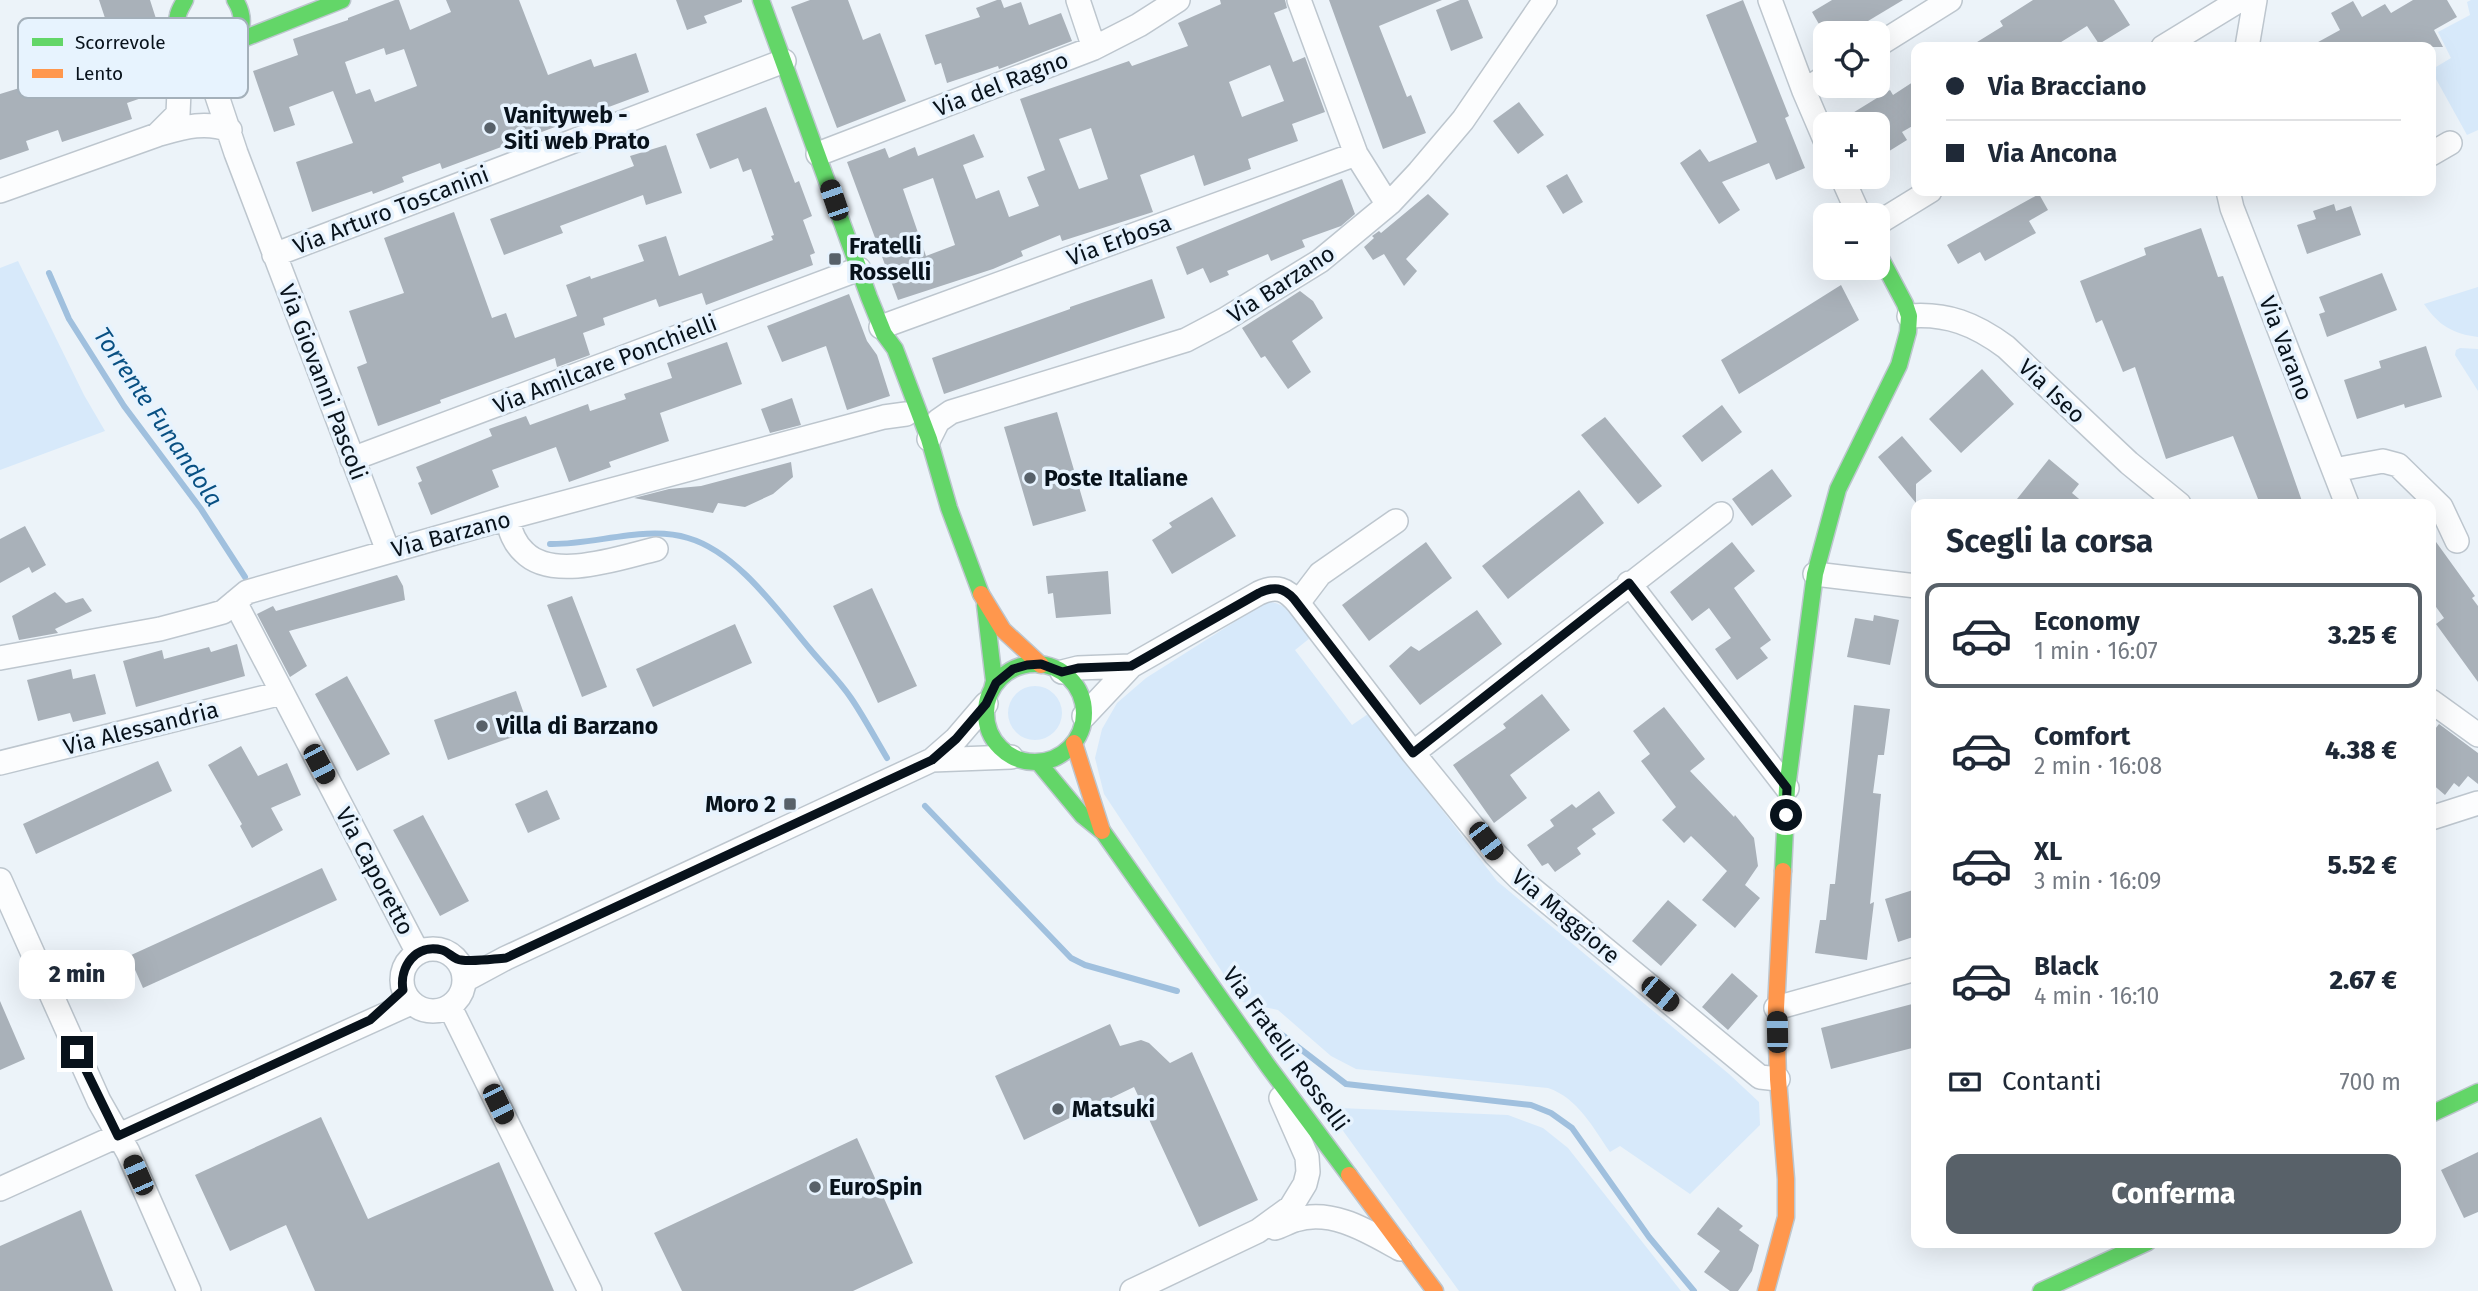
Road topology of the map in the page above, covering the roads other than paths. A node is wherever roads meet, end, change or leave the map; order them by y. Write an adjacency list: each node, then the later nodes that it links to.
1 (235, 0): 16 (street)
2 (241, 0): 14 (street)
3 (305, 0): 15 (street)
4 (342, 0): 17 (street)
5 (761, 0): 22 (street)
6 (1078, 0): 21 (street)
7 (1178, 0): 21 (street, Via del Ragno)
8 (1299, 0): 31 (street)
9 (1545, 0): 35 (street, Via Barzano)
10 (1770, 0): 24 (street)
11 (1950, 0): 18 (street)
12 (2240, 0): 19 (street)
13 (2255, 0): 20 (street)
14 (257, 5)
15 (286, 6)
16 (242, 18)
17 (248, 37)
18 (1890, 38)
19 (2171, 42)
20 (2248, 42)
21 (1094, 48): 30 (street, Via del Ragno)
22 (784, 61): 30 (street); 37 (street, Via Arturo Toscanini)
23 (1813, 85): 24 (street)
24 (1804, 91): 27 (street)
25 (180, 98): 29 (street)
26 (218, 98): 28 (street, Via Giovanni Pascoli)
27 (1813, 112)
28 (230, 130): 29 (street); 37 (street, Via Giovanni Pascoli)
29 (157, 135): 32 (street)
30 (818, 154): 38 (street)
31 (1356, 154): 35 (street); 41 (street, Via Erbosa)
32 (0, 191)
33 (1922, 196): 36 (street)
34 (2229, 196): 45 (street, Via Varano)
35 (1390, 204): 43 (street, Via Barzano)
36 (1890, 216)
37 (274, 255): 44 (street, Via Giovanni Pascoli)
38 (859, 269): 41 (street); 44 (street, Via Amilcare Ponchielli)
39 (1890, 275): 40 (street)
40 (1909, 316): 46 (street, Via Iseo); 57 (street)
41 (883, 330): 42 (street); 43 (street)
42 (906, 414): 50 (street); 52 (street, Via Barzano)
43 (929, 439): 50 (street)
44 (352, 459): 56 (street, Via Giovanni Pascoli)
45 (2334, 470): 47 (street, Via Varano); 48 (street)
46 (2173, 499)
47 (2345, 499)
48 (2433, 499)
49 (2436, 502): 54 (street)
50 (949, 508): 61 (street)
51 (1721, 514): 58 (street)
52 (506, 518): 55 (street); 56 (street, Via Barzano)
53 (1396, 521): 62 (street)
54 (2457, 541)
55 (656, 549)
56 (388, 551): 60 (street, Via Barzano)
57 (1815, 574): 59 (street); 77 (street)
58 (1629, 583): 72 (street); 77 (street)
59 (1911, 585)
60 (235, 602): 63 (street, Via Barzano); 66 (street, Via Caporetto)
61 (985, 603): 65 (street); 67 (street)
62 (1298, 603): 64 (street, Via Maggiore); 72 (street, Via Maggiore)
63 (0, 658)
64 (1131, 666): 65 (street, Via Maggiore); 69 (street, Via Maggiore)
65 (1052, 668): 67 (street); 69 (street)
66 (282, 693): 76 (street, Via Alessandria); 82 (street, Via Caporetto)
67 (989, 696): 73 (street); 74 (street)
68 (2436, 705): 70 (street)
69 (1084, 716): 71 (street)
70 (2478, 735)
71 (1074, 743): 75 (street); 80 (street)
72 (1413, 753): 89 (street, Via Maggiore)
73 (1011, 757): 74 (street); 75 (street)
74 (932, 760): 83 (street)
75 (1038, 762): 80 (street)
76 (0, 764)
77 (1787, 788): 87 (street)
78 (2478, 803): 79 (street)
79 (2436, 816)
80 (1103, 832): 88 (street, Via Fratelli Rosselli)
81 (0, 880): 92 (street)
82 (418, 953): 83 (street); 85 (street)
83 (461, 970): 86 (street)
84 (1911, 970): 87 (street)
85 (407, 996): 86 (street); 92 (street)
86 (450, 1007): 98 (street)
87 (1776, 1008): 89 (street)
88 (1268, 1066): 94 (street); 96 (street, Via Fratelli Rosselli)
89 (1778, 1079): 101 (street)
90 (2478, 1092): 91 (street)
91 (2436, 1112)
92 (118, 1136): 93 (street); 97 (street)
93 (0, 1189)
94 (1258, 1231): 96 (street); 99 (street)
95 (2135, 1248): 102 (street)
96 (1406, 1252): 100 (street, Via Fratelli Rosselli)
97 (189, 1291)
98 (590, 1291)
99 (1132, 1291)
100 (1435, 1291)
101 (1766, 1291)
102 (2041, 1291)

